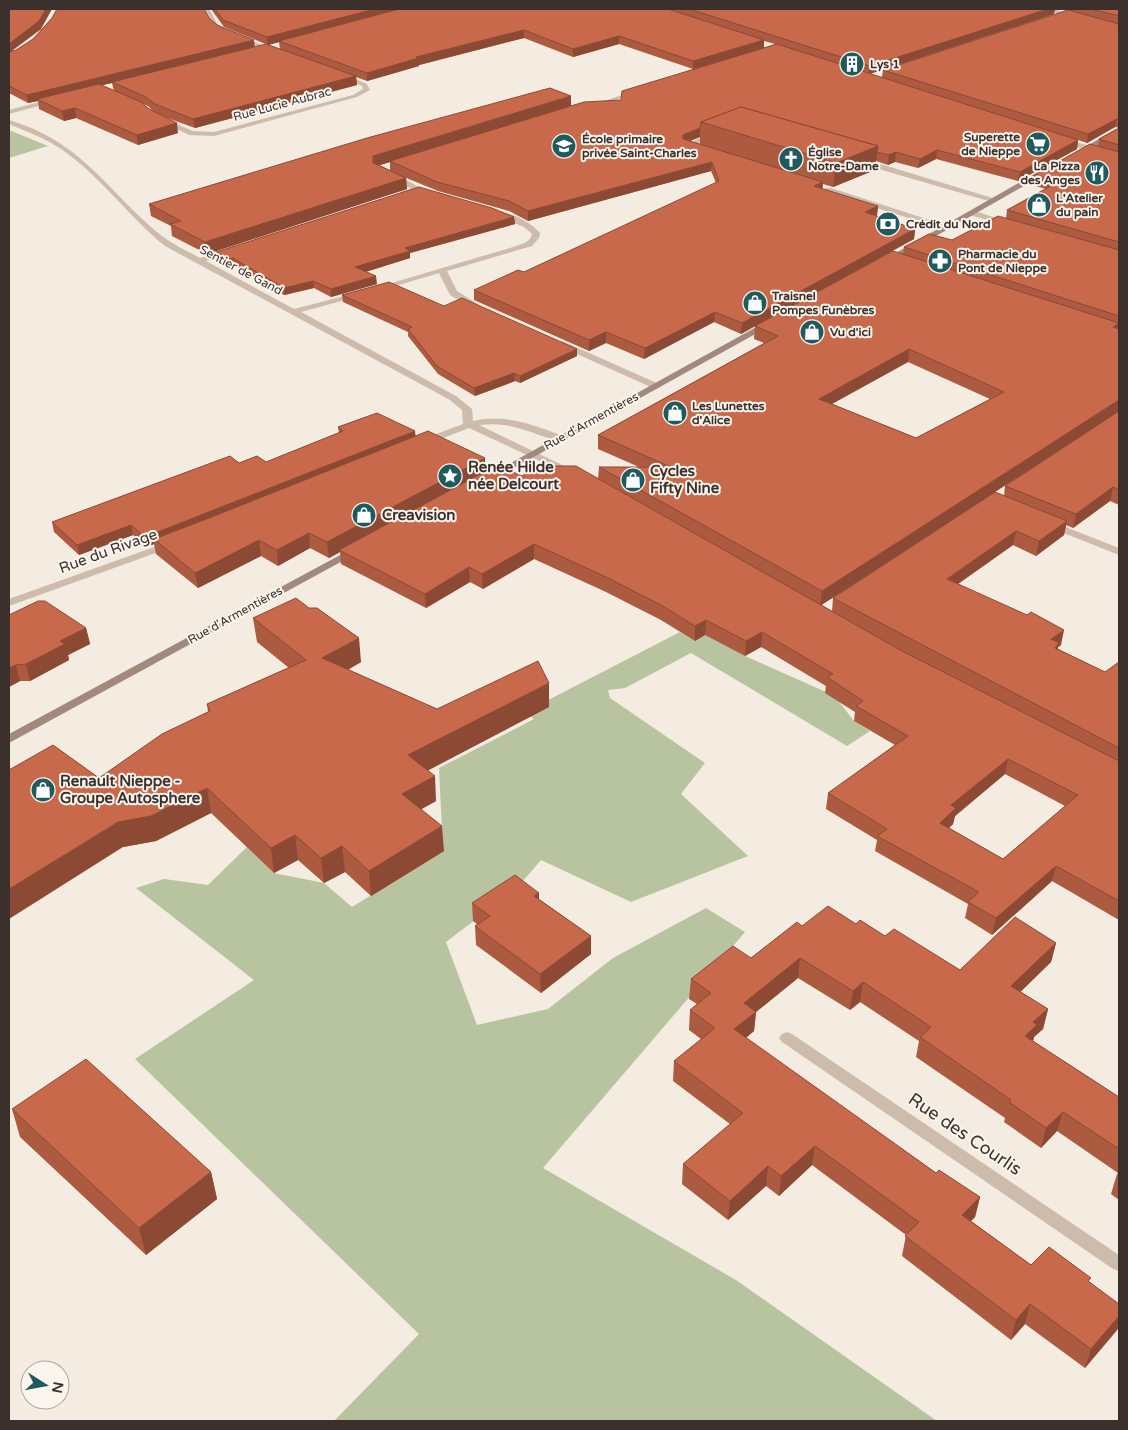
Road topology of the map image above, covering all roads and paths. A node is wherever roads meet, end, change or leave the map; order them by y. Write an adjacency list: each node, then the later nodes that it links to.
1 (206, 9): 7 (street)
2 (1048, 9): 3 (street)
3 (1067, 14): 4 (street); 5 (street)
4 (1084, 19)
5 (1049, 20)
6 (285, 44): 7 (street)
7 (267, 49): 8 (street); 9 (street)
8 (250, 53)
9 (286, 56)
10 (336, 74): 15 (street, Rue Lucie Aubrac)
11 (640, 91): 13 (street)
12 (64, 98): 14 (street)
13 (585, 108)
14 (9, 112)
15 (153, 116)
16 (9, 122): 35 (street, Sentier de Gand)
17 (724, 131): 21 (street)
18 (1119, 131): 20 (main road)
19 (1051, 137): 20 (street)
20 (1087, 148): 23 (main road)
21 (709, 154)
22 (851, 158): 28 (street)
23 (1069, 158)
24 (1051, 168): 28 (main road)
25 (386, 174): 27 (street)
26 (821, 188): 31 (street)
27 (399, 195)
28 (995, 200): 30 (main road)
29 (494, 212): 38 (street)
30 (972, 213): 31 (main road); 32 (street)
31 (947, 226): 34 (main road)
32 (1019, 227)
33 (244, 246): 35 (street)
34 (891, 258): 36 (street); 37 (main road)
35 (198, 261): 40 (street, Sentier de Gand)
36 (905, 262)
37 (875, 267)
38 (442, 270): 39 (street); 40 (street)
39 (483, 309)
40 (292, 312): 44 (street, Sentier de Gand)
41 (779, 317): 43 (main road, Rue d'Armentières)
42 (555, 341): 43 (street)
43 (656, 386): 45 (main road, Rue d'Armentières)
44 (468, 424): 45 (street); 46 (street); 47 (street)
45 (559, 438): 47 (main road, Rue d'Armentières)
46 (415, 446)
47 (532, 453): 48 (street); 49 (main road, Rue d'Armentières)
48 (585, 480)
49 (482, 481)
50 (1041, 521): 53 (street)
51 (184, 539): 54 (street, Rue du Rivage)
52 (363, 546): 55 (main road, Rue d'Armentières)
53 (1119, 552)
54 (9, 603)
55 (9, 739)
56 (787, 1038): 57 (street, Rue des Courlis)
57 (1119, 1264)

